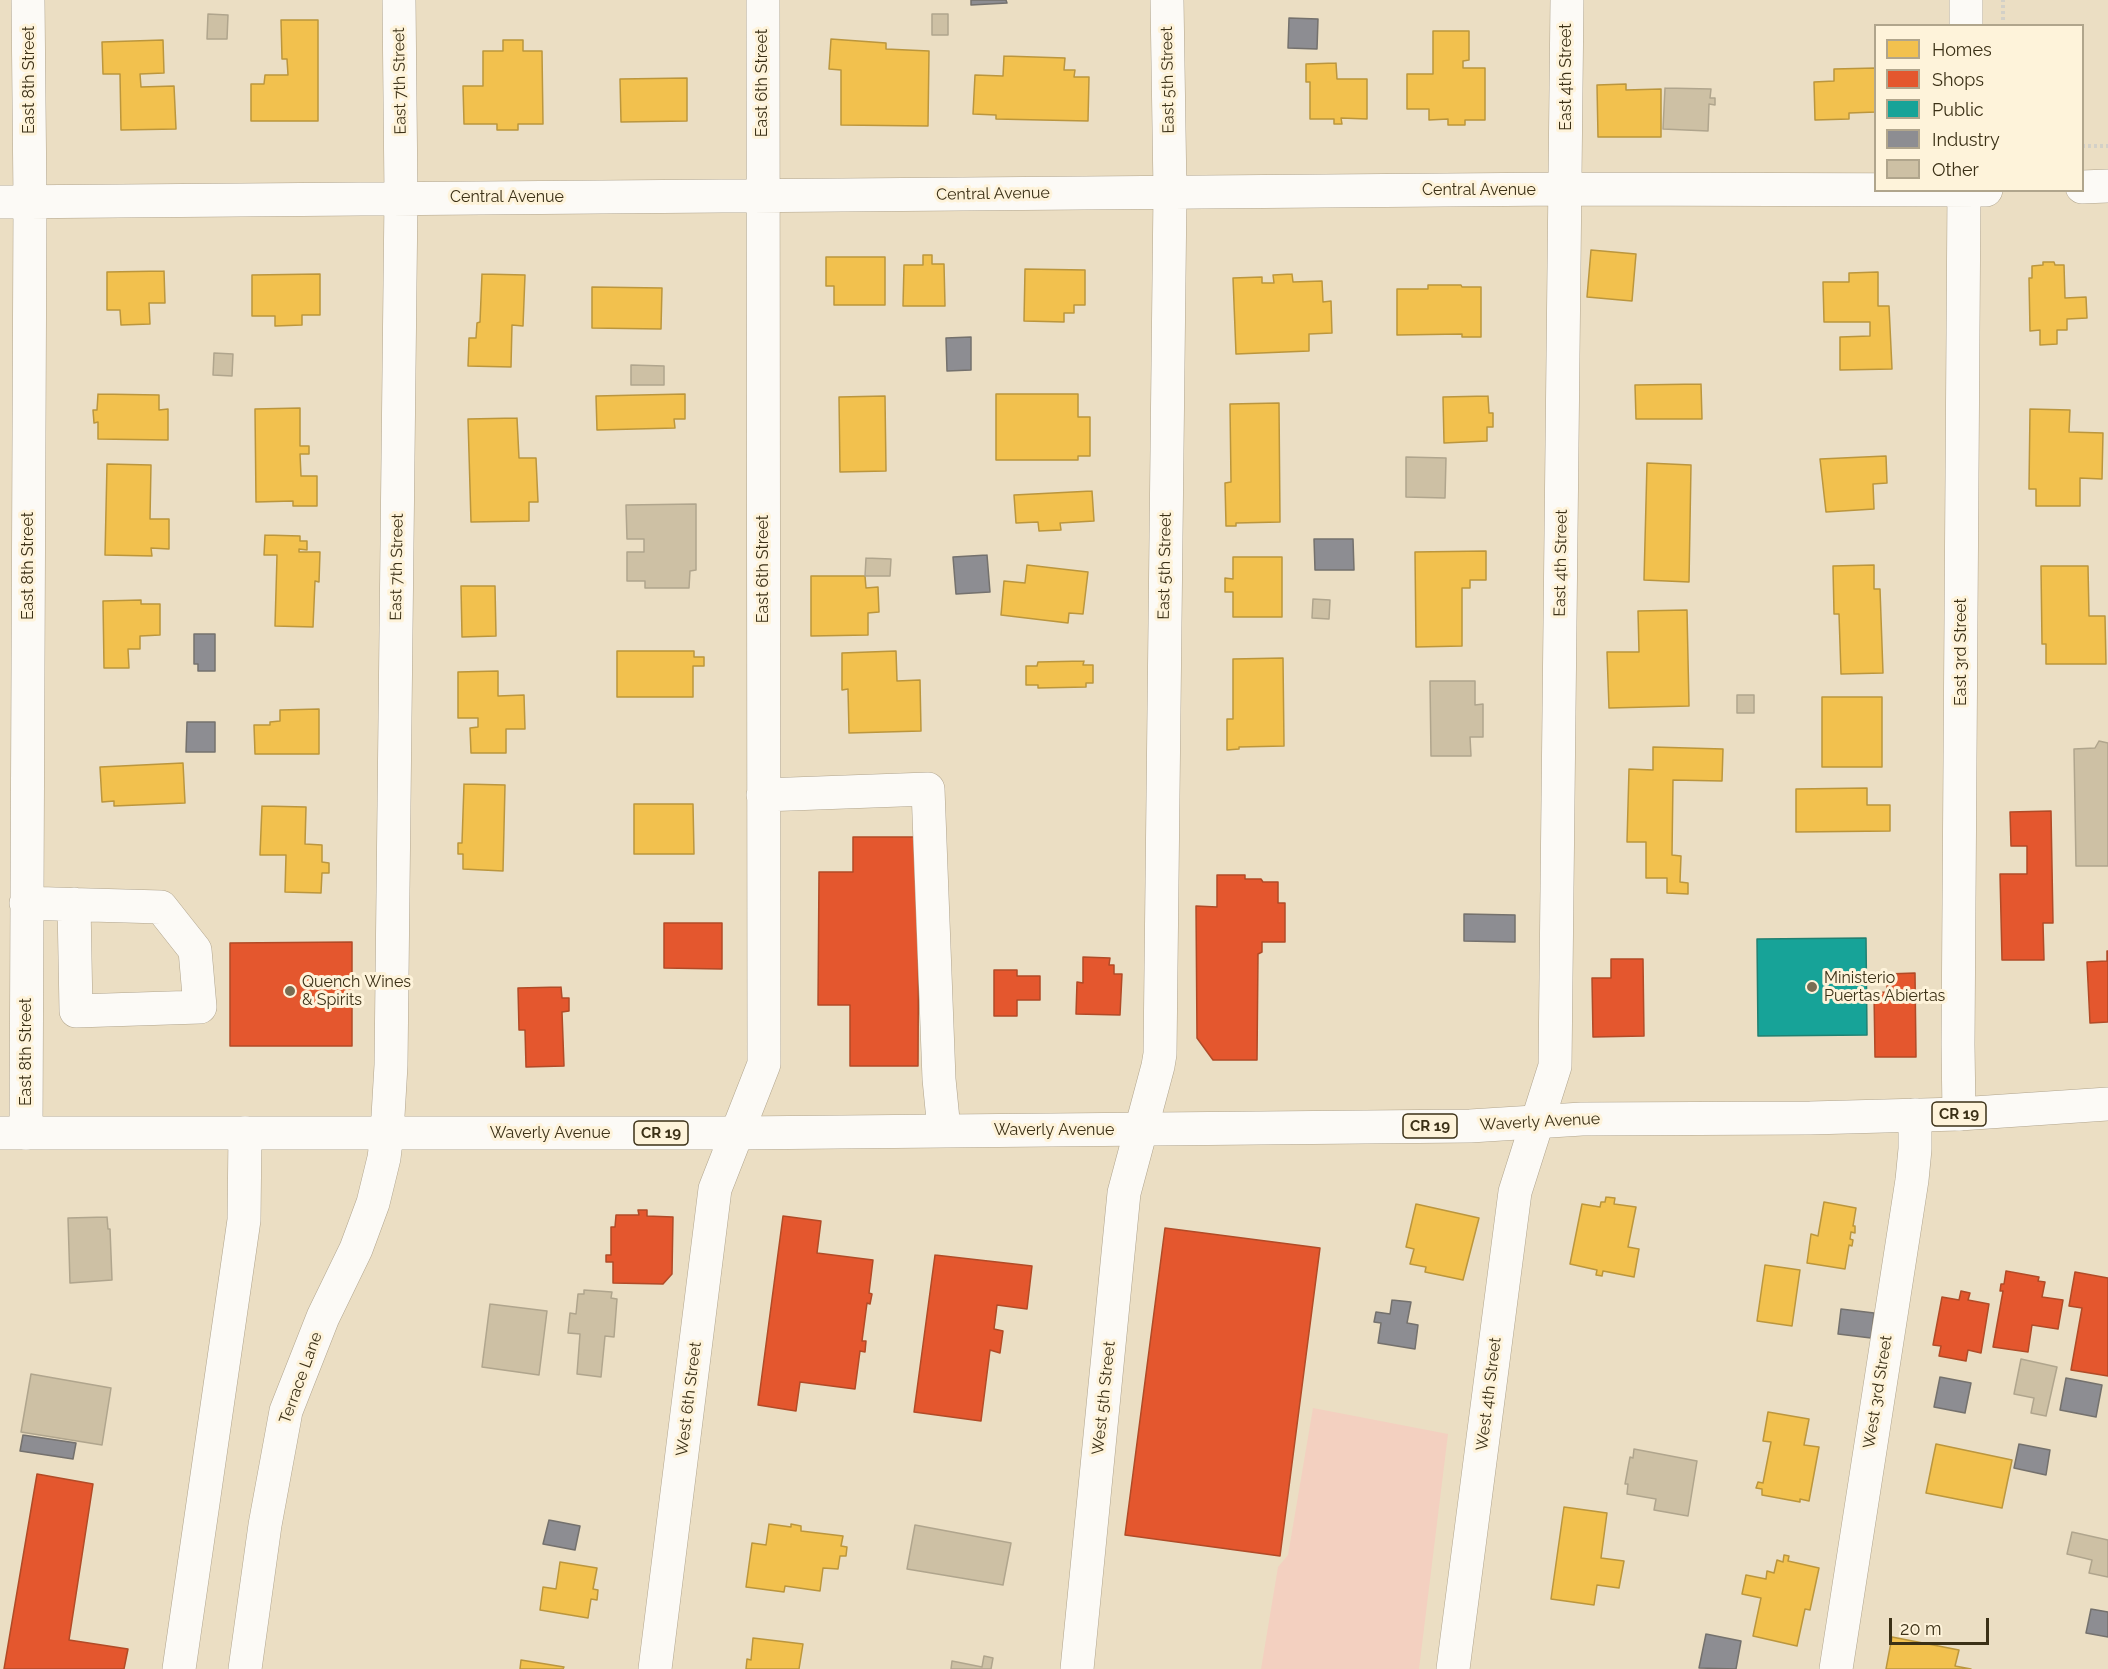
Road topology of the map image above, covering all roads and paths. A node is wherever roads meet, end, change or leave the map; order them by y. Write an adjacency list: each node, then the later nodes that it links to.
1 (28, 0): 20 (street, East 8th Street)
2 (399, 0): 19 (street, East 7th Street)
3 (763, 0): 18 (street, East 6th Street)
4 (1167, 0): 16 (street, East 5th Street)
5 (1567, 0): 14 (street, East 4th Street)
6 (1966, 0): 8 (street)
7 (2003, 0): 9 (path)
8 (1966, 24)
9 (2002, 24)
10 (2084, 146): 11 (path)
11 (2108, 146)
12 (2108, 186): 13 (street)
13 (2084, 187)
14 (1565, 189): 15 (street, Central Avenue); 16 (street, Central Avenue); 27 (street, East 4th Street)
15 (1874, 191)
16 (1170, 192): 18 (street, Central Avenue); 28 (street, East 5th Street)
17 (1964, 192): 26 (street, East 3rd Street)
18 (762, 196): 19 (street, Central Avenue); 21 (street, East 6th Street)
19 (401, 197): 20 (street, Central Avenue); 32 (street, East 7th Street)
20 (15, 202): 22 (street, East 8th Street)
21 (763, 795): 29 (street); 33 (street, East 6th Street)
22 (26, 903): 23 (street); 30 (street, East 8th Street)
23 (74, 904): 23 (street)
24 (2108, 1104): 26 (street, Waverly Avenue / CR 19)
25 (1915, 1114): 26 (street, Waverly Avenue / CR 19); 27 (street, Waverly Avenue / CR 19); 39 (street, West 3rd Street)
26 (1959, 1114)
27 (1536, 1122): 28 (street, Waverly Avenue / CR 19); 38 (street, West 4th Street)
28 (1141, 1129): 29 (street, Waverly Avenue / CR 19); 37 (street, West 5th Street)
29 (944, 1130): 33 (street, Waverly Avenue / CR 19)
30 (13, 1133): 31 (street, Waverly Avenue / CR 19)
31 (245, 1133): 32 (street, Waverly Avenue / CR 19); 34 (street)
32 (387, 1133): 33 (street, Waverly Avenue / CR 19); 35 (street, Terrace Lane)
33 (737, 1133): 36 (street, West 6th Street)
34 (179, 1669)
35 (245, 1669)
36 (655, 1669)
37 (1077, 1669)
38 (1453, 1669)
39 (1836, 1669)

